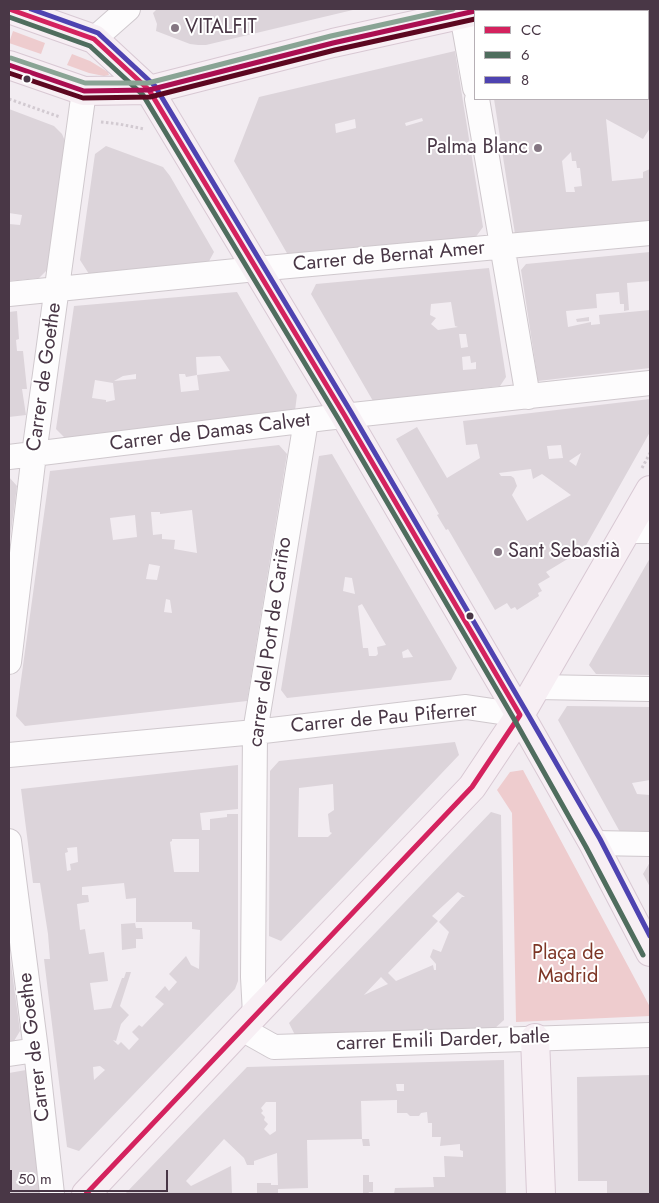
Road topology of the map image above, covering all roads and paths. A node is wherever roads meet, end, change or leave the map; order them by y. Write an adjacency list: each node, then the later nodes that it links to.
1 (9, 9): 4 (street)
2 (128, 9): 4 (street)
3 (473, 10): 5 (street); 7 (street)
4 (94, 39): 7 (street)
5 (474, 49)
6 (20, 70): 8 (street)
7 (149, 90): 8 (street); 15 (street)
8 (84, 92): 11 (street, Carrer de Goethe)
9 (9, 99): 11 (path)
10 (477, 100): 14 (street)
11 (80, 120): 12 (path); 16 (street, Carrer de Goethe)
12 (150, 134)
13 (650, 233): 14 (street, Carrer de Bernat Amer)
14 (502, 246): 15 (street, Carrer de Bernat Amer); 19 (street)
15 (256, 269): 16 (street, Carrer de Bernat Amer); 20 (street)
16 (57, 290): 17 (street, Carrer de Bernat Amer); 23 (street, Carrer de Goethe)
17 (9, 294)
18 (650, 383): 19 (street, Carrer de Damas Calvet)
19 (528, 396): 20 (street, Carrer de Damas Calvet)
20 (344, 416): 21 (street, Carrer de Damas Calvet); 30 (street)
21 (306, 421): 23 (street, Carrer de Damas Calvet); 31 (street, carrer del Port de Cariño)
22 (650, 453): 25 (path)
23 (34, 454): 24 (street, Carrer de Damas Calvet); 27 (street, Carrer de Goethe)
24 (9, 458)
25 (646, 480): 26 (street)
26 (638, 531): 28 (street)
27 (9, 662)
28 (536, 687): 29 (street); 30 (street)
29 (650, 689)
30 (520, 715): 31 (street, Carrer de Pau Piferrer); 34 (street); 37 (street)
31 (255, 732): 32 (street, Carrer de Pau Piferrer); 37 (street, carrer del Port de Cariño)
32 (9, 754)
33 (9, 841): 40 (street, Carrer de Goethe)
34 (592, 843): 35 (street); 36 (street)
35 (650, 844)
36 (650, 952)
37 (248, 1021): 39 (street, carrer Emili Darder, batle); 43 (street)
38 (650, 1035): 39 (street, carrer Emili Darder, batle)
39 (535, 1038): 44 (street)
40 (36, 1050): 41 (street); 42 (street, Carrer de Goethe)
41 (9, 1054)
42 (52, 1194)
43 (86, 1194)
44 (540, 1194)

